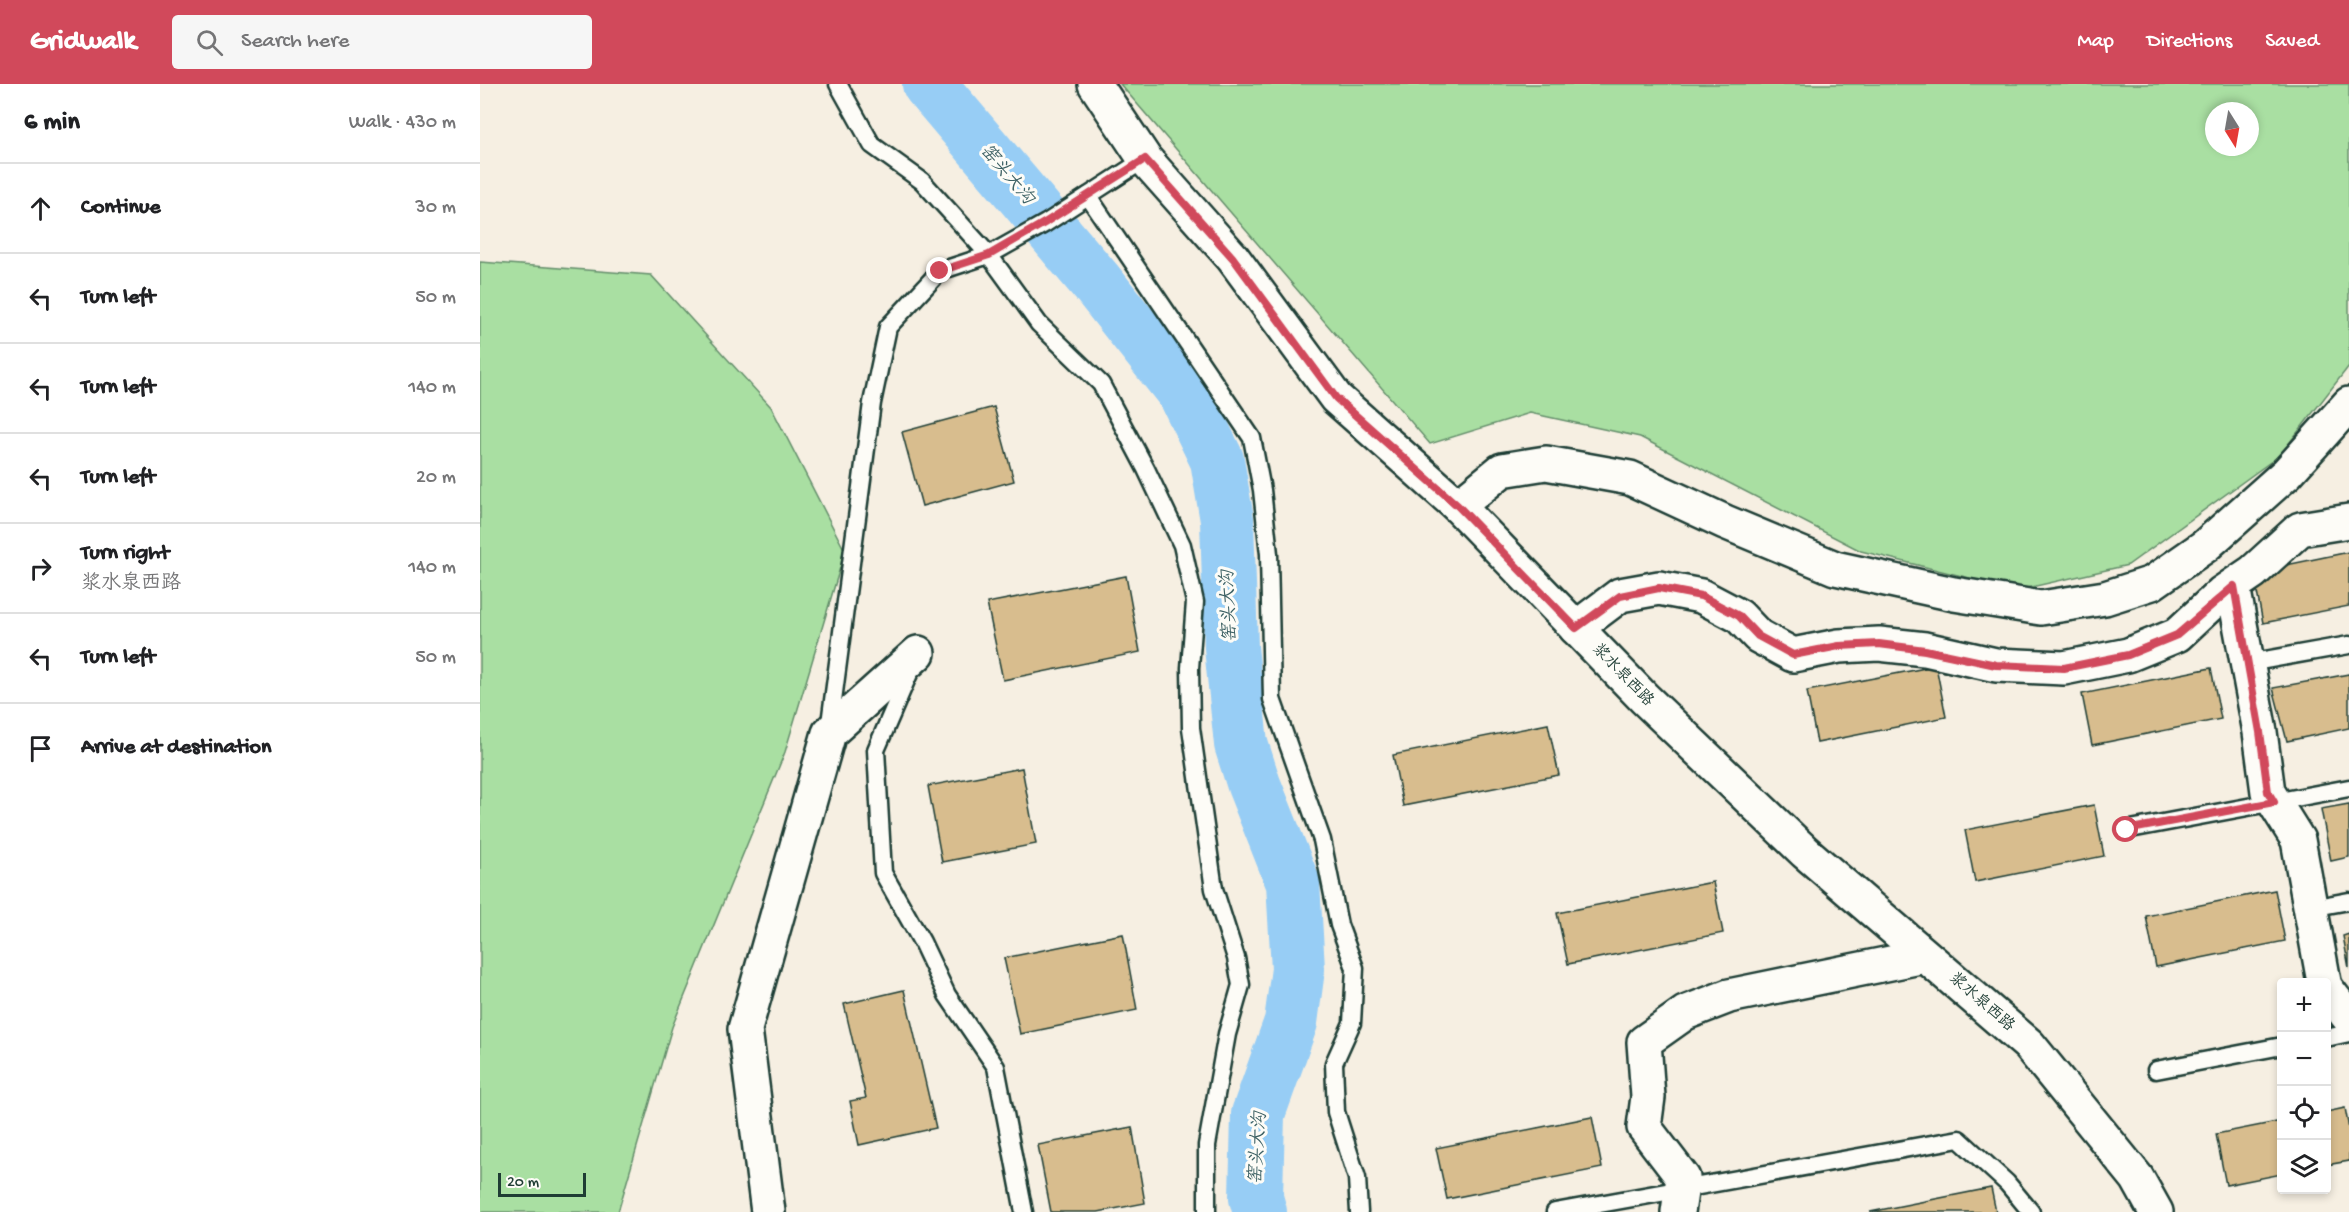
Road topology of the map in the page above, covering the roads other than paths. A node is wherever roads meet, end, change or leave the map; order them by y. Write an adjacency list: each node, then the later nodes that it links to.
1 (838, 84): 5 (lane)
2 (1095, 84): 3 (street, 浆水泉西路)
3 (1145, 159): 4 (lane); 7 (street, 浆水泉西路)
4 (1088, 196): 5 (lane); 32 (lane)
5 (989, 255): 14 (lane); 31 (lane)
6 (2349, 404): 7 (street)
7 (1458, 506): 10 (street, 浆水泉西路)
8 (2349, 521): 9 (street)
9 (2234, 586): 10 (street); 13 (street)
10 (1576, 628): 20 (street, 浆水泉西路)
11 (2349, 645): 13 (lane)
12 (918, 653): 14 (street); 30 (lane)
13 (2248, 663): 16 (street)
14 (829, 733): 29 (street)
15 (2349, 788): 16 (lane)
16 (2274, 802): 17 (lane); 19 (street)
17 (2126, 830)
18 (2349, 901): 19 (lane)
19 (2311, 908): 21 (street)
20 (1926, 956): 28 (street); 35 (street, 浆水泉西路)
21 (2323, 978)
22 (2331, 995): 23 (street)
23 (2349, 1018)
24 (2349, 1034): 25 (lane)
25 (2331, 1037)
26 (2277, 1047): 27 (lane)
27 (2156, 1070)
28 (1680, 1201): 33 (lane); 34 (lane)
29 (768, 1212)
30 (1024, 1212)
31 (1207, 1212)
32 (1359, 1212)
33 (1555, 1212)
34 (2031, 1212)
35 (2156, 1212)

